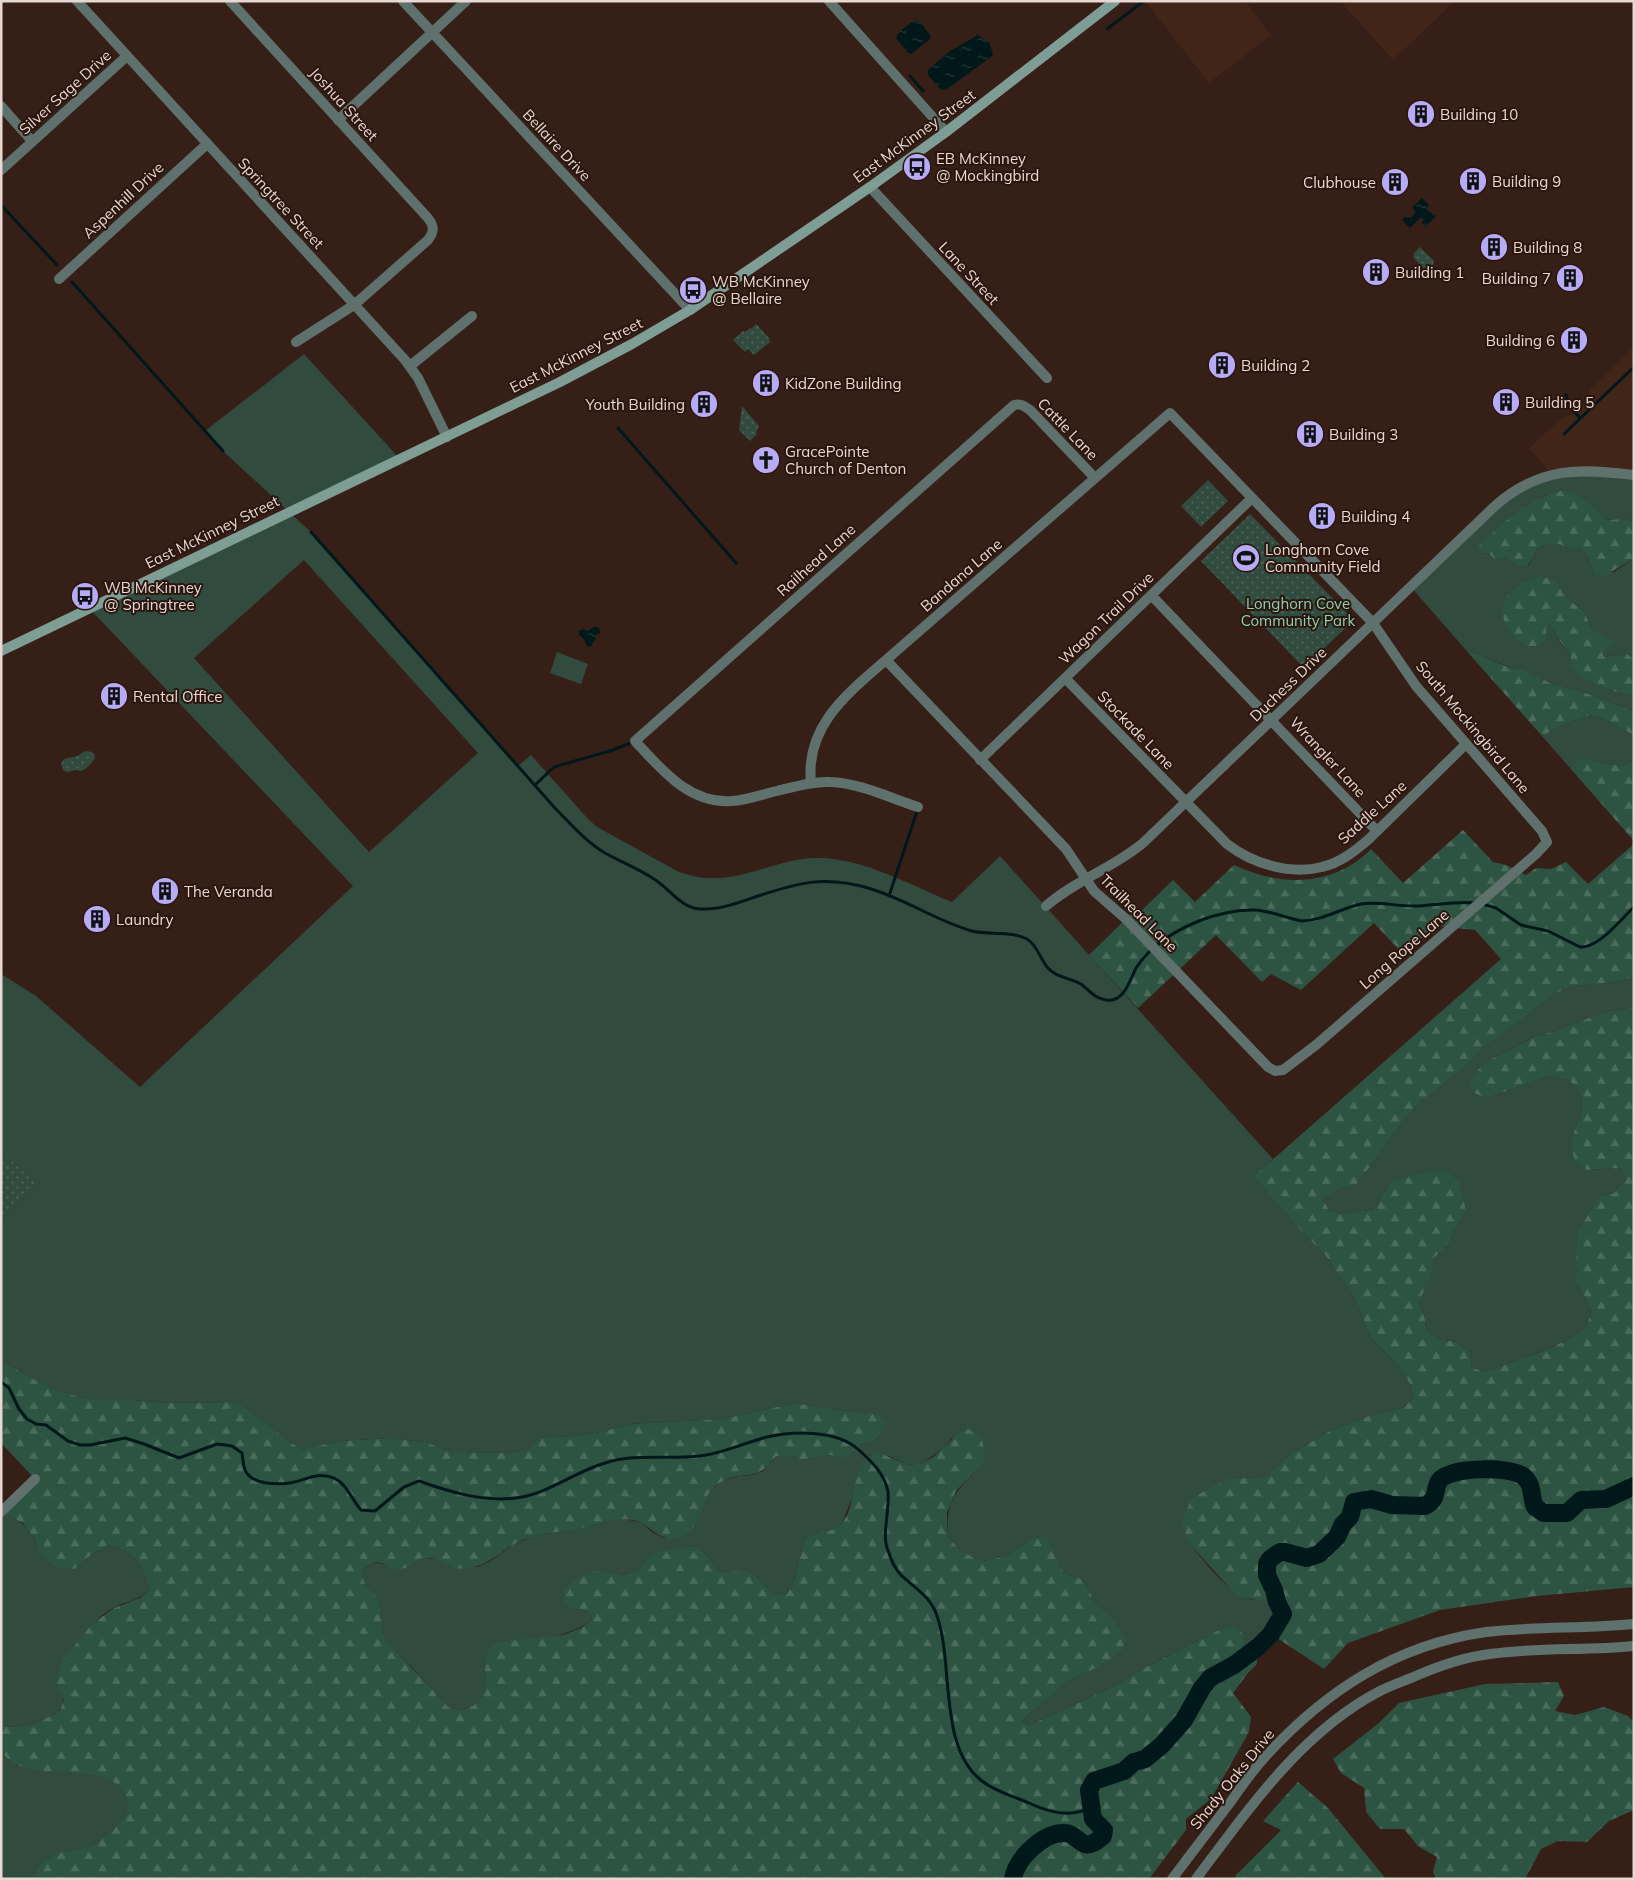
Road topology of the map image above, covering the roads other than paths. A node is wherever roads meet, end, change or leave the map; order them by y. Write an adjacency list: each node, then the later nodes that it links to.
1 (77, 1): 8 (street, Springtree Street)
2 (230, 1): 10 (street, Joshua Street)
3 (402, 1): 7 (street, Bellaire Drive)
4 (466, 1): 7 (street)
5 (829, 1): 11 (street)
6 (1115, 1): 11 (main road, East McKinney Street)
7 (432, 33): 10 (street); 18 (street, Bellaire Drive)
8 (127, 56): 12 (street, Silver Sage Drive); 13 (street, Springtree Street)
9 (1, 106): 12 (street)
10 (338, 120): 17 (street, Joshua Street)
11 (946, 132): 15 (main road, East McKinney Street)
12 (32, 141): 14 (street, Silver Sage Drive)
13 (207, 144): 16 (street, Aspenhill Drive); 17 (street, Springtree Street)
14 (1, 170)
15 (870, 187): 18 (main road, East McKinney Street); 22 (street, Lane Street)
16 (59, 279)
17 (354, 305): 20 (street); 21 (street, Springtree Street)
18 (690, 310): 25 (main road, East McKinney Street)
19 (472, 316): 21 (street)
20 (296, 342)
21 (410, 366): 25 (street, Springtree Street)
22 (1047, 378)
23 (1018, 404): 27 (street, Cattle Lane); 37 (street, Railhead Lane)
24 (1170, 413): 27 (street, Bandana Lane); 28 (street, South Mockingbird Lane)
25 (447, 436): 31 (main road, East McKinney Street)
26 (1634, 475): 30 (street, Duchess Drive)
27 (1095, 478): 32 (street, Bandana Lane)
28 (1252, 498): 29 (street, Wagon Trail Drive); 30 (street, South Mockingbird Lane)
29 (1152, 595): 33 (street, Wagon Trail Drive); 34 (street, Wrangler Lane)
30 (1374, 623): 34 (street, Duchess Drive); 35 (street, South Mockingbird Lane)
31 (1, 651)
32 (886, 660): 36 (street, Trailhead Lane); 37 (street, Bandana Lane)
33 (1065, 678): 36 (street, Wagon Trail Drive); 38 (street, Stockade Lane)
34 (1272, 720): 38 (street, Duchess Drive); 40 (street, Wrangler Lane)
35 (1466, 744): 40 (street, Saddle Lane); 41 (street, South Mockingbird Lane)
36 (980, 760): 42 (street, Trailhead Lane)
37 (811, 783): 39 (street)
38 (1186, 802): 40 (street, Saddle Lane); 42 (street, Duchess Drive)
39 (918, 807)
40 (1377, 831)
41 (1547, 842): 44 (street, Long Rope Lane)
42 (1084, 878): 43 (street, Duchess Drive); 44 (street, Trailhead Lane)
43 (1046, 906)
44 (1275, 1071)
45 (35, 1479): 46 (street)
46 (1, 1512)
47 (1634, 1624): 49 (street, Shady Oaks Drive)
48 (1634, 1646): 50 (street)
49 (1172, 1879)
50 (1196, 1879)

